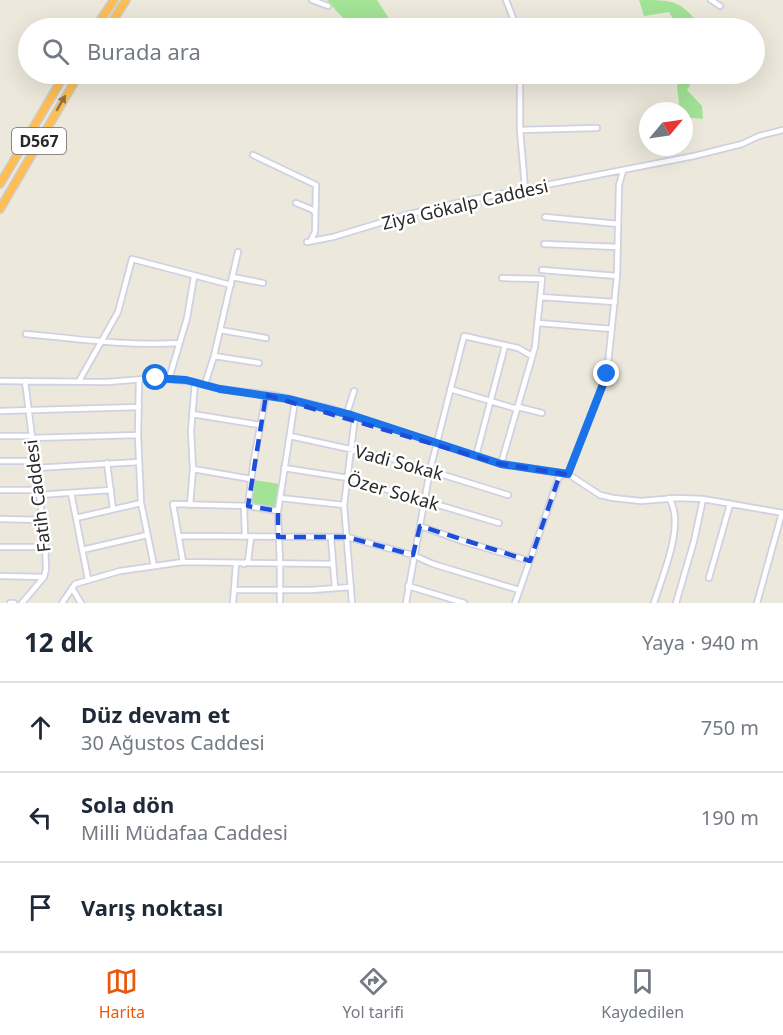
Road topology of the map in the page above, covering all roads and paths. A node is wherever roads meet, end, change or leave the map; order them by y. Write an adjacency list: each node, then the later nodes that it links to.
1 (114, 0): 8 (highway)
2 (126, 0): 9 (highway)
3 (312, 0): 6 (street)
4 (506, 0): 10 (street)
5 (711, 0): 7 (street)
6 (328, 6)
7 (720, 6)
8 (102, 18)
9 (114, 18)
10 (514, 18)
11 (59, 84): 19 (highway, D567)
12 (73, 84): 22 (highway, D567, one-way to 12)
13 (520, 84): 15 (street)
14 (597, 128): 15 (street)
15 (520, 130): 20 (street)
16 (783, 130): 18 (street, Ziya Gökalp Caddesi)
17 (253, 154): 23 (street)
18 (623, 171): 20 (street, Ziya Gökalp Caddesi); 25 (street)
19 (0, 184)
20 (525, 188): 23 (street, Ziya Gökalp Caddesi)
21 (296, 203): 23 (street)
22 (0, 209)
23 (315, 212)
24 (545, 218): 25 (street)
25 (618, 224): 27 (street)
26 (544, 243): 27 (street)
27 (618, 248): 30 (street)
28 (238, 252): 32 (street)
29 (542, 270): 30 (street)
30 (617, 276): 37 (street)
31 (194, 277): 35 (street); 43 (street); 44 (street)
32 (232, 277): 34 (street); 35 (street)
33 (502, 278): 36 (street)
34 (263, 283)
35 (231, 285): 40 (street)
36 (540, 297): 37 (street); 38 (street)
37 (615, 302): 39 (street)
38 (538, 323): 39 (street); 47 (street)
39 (612, 328): 86 (street)
40 (220, 330): 42 (street); 46 (street)
41 (26, 334): 43 (street)
42 (266, 338)
43 (103, 341): 44 (street); 53 (street)
44 (179, 344): 49 (street)
45 (506, 346): 47 (street); 56 (street); 60 (street)
46 (214, 356): 48 (street); 55 (street)
47 (532, 356): 62 (street)
48 (259, 363)
49 (169, 379): 50 (street); 54 (street)
50 (139, 380): 53 (street); 61 (street)
51 (0, 381): 52 (street)
52 (25, 381): 53 (street); 64 (street, Fatih Caddesi)
53 (79, 381)
54 (195, 382): 55 (street); 67 (street)
55 (205, 384): 58 (street)
56 (450, 389): 60 (street); 74 (street)
57 (354, 391): 65 (street)
58 (266, 395): 59 (street); 69 (street)
59 (295, 401): 65 (street); 72 (street)
60 (491, 401): 62 (street); 76 (street)
61 (139, 407): 64 (street); 70 (street)
62 (517, 408): 66 (street); 81 (street)
63 (0, 411): 64 (street)
64 (28, 412): 73 (street, Fatih Caddesi)
65 (347, 413): 68 (street)
66 (542, 413)
67 (192, 414): 69 (street); 84 (street)
68 (356, 417): 74 (street); 75 (street)
69 (260, 425): 88 (street)
70 (138, 435): 73 (street); 79 (street)
71 (0, 436): 73 (street)
72 (290, 436): 75 (street, Vadi Sokak); 83 (street)
73 (31, 437): 78 (street, Fatih Caddesi)
74 (437, 443): 76 (street); 85 (street)
75 (352, 450): 85 (street, Vadi Sokak); 87 (street)
76 (476, 456): 81 (street)
77 (0, 461): 78 (street)
78 (34, 461): 82 (street, Fatih Caddesi)
79 (139, 462): 80 (street); 98 (street)
80 (107, 463): 82 (street); 90 (street)
81 (501, 464): 86 (street)
82 (35, 468): 91 (street, Fatih Caddesi)
83 (284, 468): 87 (street, Özer Sokak); 94 (street)
84 (193, 469): 88 (street); 100 (street)
85 (430, 470): 93 (street, Vadi Sokak); 97 (street)
86 (566, 474): 95 (street); 121 (street)
87 (348, 477): 97 (street, Özer Sokak); 101 (street)
88 (251, 479): 102 (street)
89 (0, 490): 91 (street)
90 (111, 490): 92 (street); 103 (street)
91 (38, 493): 92 (street); 108 (street, Fatih Caddesi)
92 (71, 493): 106 (street)
93 (508, 495)
94 (280, 498): 101 (street); 104 (street)
95 (669, 498): 96 (street); 148 (street)
96 (703, 499): 99 (street); 149 (street)
97 (425, 500): 109 (street, Özer Sokak); 110 (street)
98 (141, 503): 103 (street); 111 (street)
99 (728, 503): 105 (street); 130 (street)
100 (190, 505): 102 (street); 112 (street)
101 (345, 505): 116 (street)
102 (246, 506): 104 (street); 113 (street)
103 (113, 509): 106 (street)
104 (278, 511): 114 (street)
105 (783, 513): 150 (street)
106 (76, 518): 119 (street)
107 (0, 519): 108 (street)
108 (42, 520): 118 (street, Fatih Caddesi)
109 (499, 523)
110 (420, 526): 120 (street); 121 (street)
111 (147, 535): 119 (street); 127 (street)
112 (179, 536): 113 (street); 122 (street)
113 (248, 537): 114 (street); 124 (street)
114 (278, 537): 115 (street); 125 (street)
115 (331, 537): 116 (street); 126 (street)
116 (347, 537): 120 (street); 134 (street)
117 (0, 547): 118 (street)
118 (45, 547): 129 (street, Fatih Caddesi)
119 (82, 550): 131 (street)
120 (413, 555): 133 (street); 137 (street)
121 (530, 561): 137 (street)
122 (183, 562): 123 (street); 127 (street)
123 (236, 564): 124 (street); 136 (street)
124 (244, 564): 125 (street)
125 (280, 564): 126 (street); 138 (street)
126 (333, 564): 135 (street)
127 (154, 566): 131 (street)
128 (0, 576): 129 (street)
129 (44, 577): 139 (street, Fatih Caddesi)
130 (709, 578)
131 (88, 579): 132 (street)
132 (74, 586): 140 (street); 141 (street)
133 (408, 586): 145 (street); 146 (street)
134 (351, 587): 135 (street); 144 (street)
135 (335, 588): 138 (street)
136 (234, 590): 138 (street); 142 (street)
137 (519, 590): 147 (street)
138 (279, 591): 143 (street)
139 (22, 603)
140 (62, 603)
141 (81, 603)
142 (233, 603)
143 (279, 603)
144 (352, 603)
145 (406, 603)
146 (464, 603)
147 (515, 603)
148 (654, 603)
149 (676, 603)
150 (757, 603)

